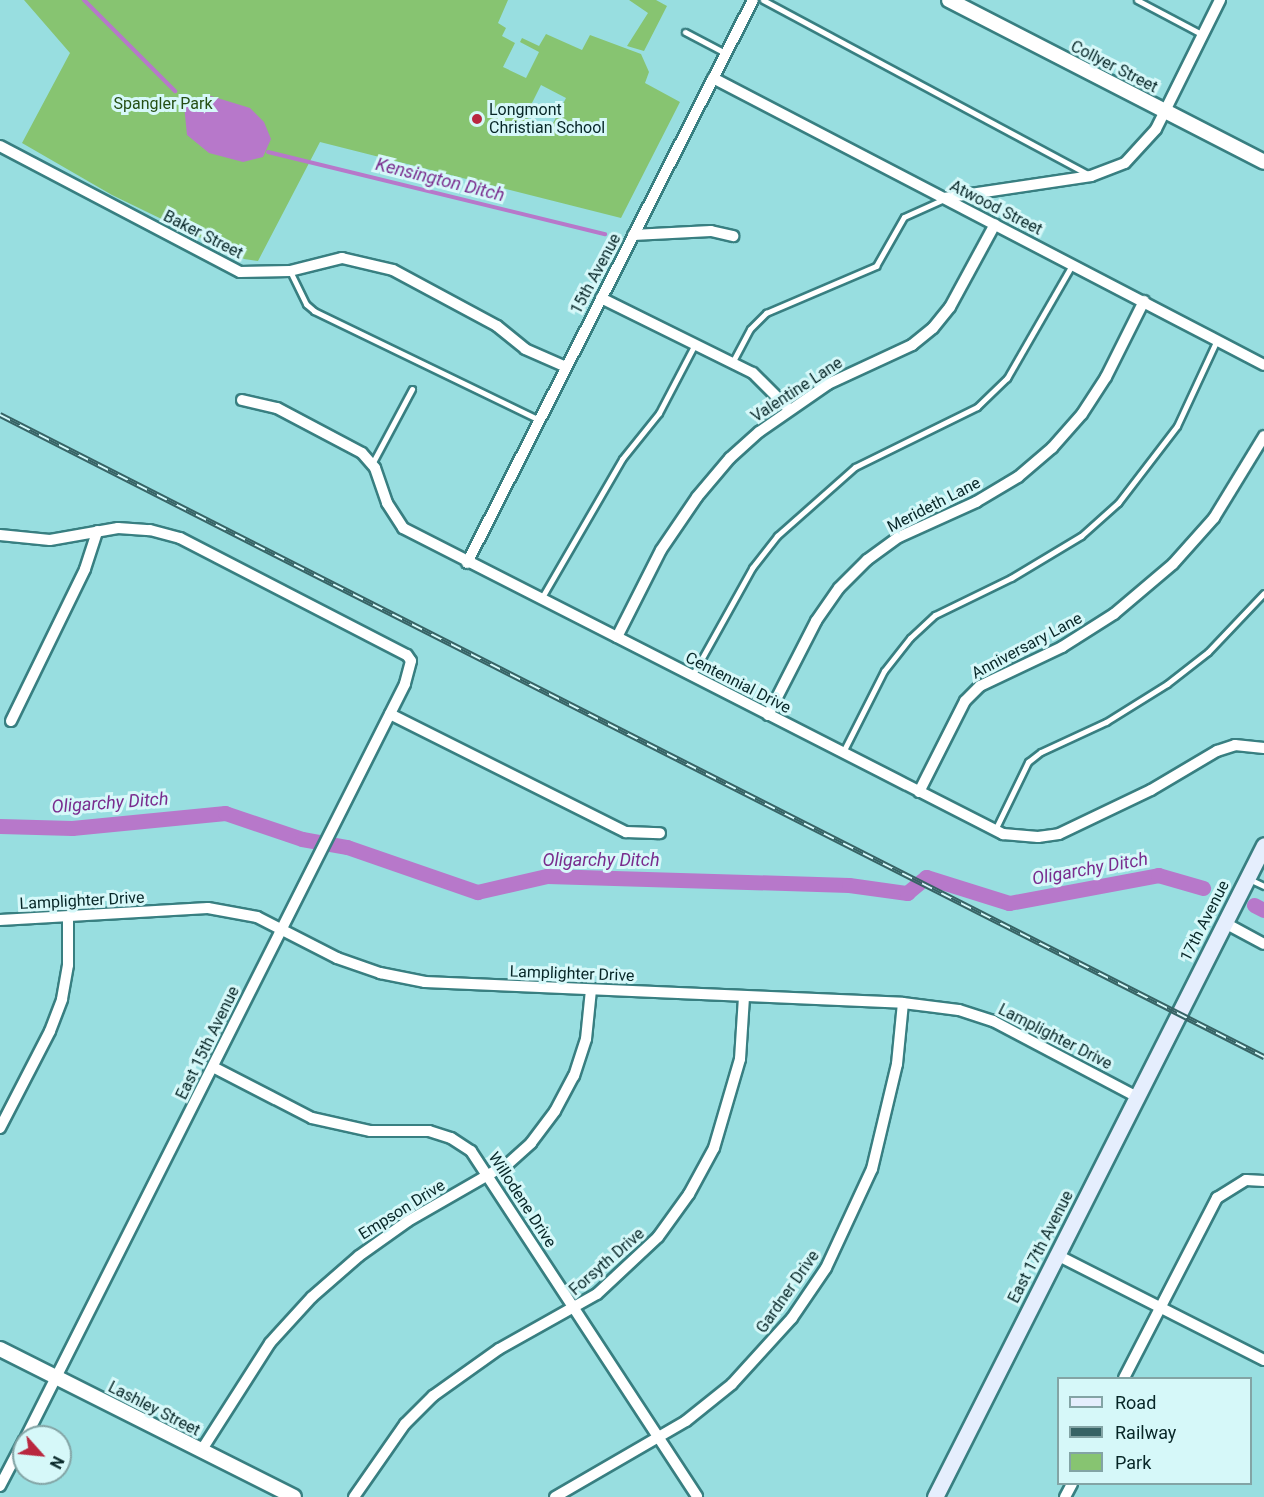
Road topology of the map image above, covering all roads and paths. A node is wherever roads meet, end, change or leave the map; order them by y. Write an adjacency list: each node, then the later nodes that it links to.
1 (753, 0): 8 (street, 15th Avenue)
2 (763, 0): 13 (lane)
3 (950, 0): 10 (street, Collyer Street)
4 (1137, 0): 7 (lane)
5 (1220, 0): 7 (street)
6 (685, 32): 8 (lane)
7 (1203, 35): 10 (street)
8 (725, 53): 9 (street, 15th Avenue)
9 (713, 78): 14 (street, Atwood Street); 16 (street, 15th Avenue)
10 (1165, 111): 12 (street, Collyer Street); 13 (street)
11 (0, 146): 19 (street, Baker Street)
12 (1261, 158)
13 (1091, 176): 14 (street)
14 (944, 198): 15 (street, Atwood Street); 24 (lane)
15 (995, 224): 18 (street, Atwood Street); 29 (street, Valentine Lane)
16 (633, 236): 17 (street); 20 (street, 15th Avenue)
17 (733, 236)
18 (1072, 264): 21 (street, Atwood Street); 39 (lane)
19 (290, 271): 26 (street, Baker Street); 30 (lane)
20 (601, 298): 23 (street); 26 (street, 15th Avenue)
21 (1144, 302): 22 (street, Atwood Street); 41 (street, Merideth Lane)
22 (1217, 340): 25 (street, Atwood Street); 44 (lane)
23 (694, 344): 24 (street); 37 (lane)
24 (732, 363): 29 (street)
25 (1264, 365)
26 (564, 366): 30 (street, 15th Avenue)
27 (412, 389): 32 (lane)
28 (242, 400): 32 (street)
29 (789, 409): 38 (street, Valentine Lane)
30 (537, 419): 35 (street, 15th Avenue)
31 (1264, 436): 45 (street, Anniversary Lane)
32 (372, 464): 35 (street, Centennial Drive)
33 (97, 531): 34 (street); 40 (street, East 15th Avenue); 42 (street)
34 (0, 535)
35 (467, 563): 37 (street, Centennial Drive)
36 (1264, 593): 46 (lane)
37 (541, 599): 38 (street, Centennial Drive)
38 (617, 637): 39 (street, Centennial Drive)
39 (692, 676): 41 (street, Centennial Drive)
40 (390, 714): 47 (street); 54 (street, East 15th Avenue)
41 (768, 715): 44 (street, Centennial Drive)
42 (11, 721)
43 (1264, 748): 46 (street, Centennial Drive)
44 (842, 753): 45 (street, Centennial Drive)
45 (920, 792): 46 (street, Centennial Drive)
46 (995, 830)
47 (660, 833)
48 (1264, 845): 49 (main road, 17th Avenue)
49 (1248, 878): 50 (lane); 53 (main road, 17th Avenue)
50 (1264, 886)
51 (68, 919): 52 (street, Lamplighter Drive); 54 (street, Lamplighter Drive); 62 (street)
52 (0, 920)
53 (1225, 923): 55 (street); 59 (main road, 17th Avenue)
54 (281, 929): 56 (street, Lamplighter Drive); 60 (street, East 15th Avenue)
55 (1264, 944)
56 (591, 990): 57 (street, Lamplighter Drive); 63 (street, Empson Drive)
57 (744, 997): 58 (street, Lamplighter Drive); 67 (street, Forsyth Drive)
58 (903, 1003): 61 (street, Lamplighter Drive); 73 (street, Gardner Drive)
59 (1179, 1014): 61 (main road, East 17th Avenue)
60 (213, 1067): 63 (street, Willodene Drive); 70 (street, East 15th Avenue)
61 (1137, 1096): 65 (main road, East 17th Avenue)
62 (0, 1128)
63 (489, 1176): 67 (street, Willodene Drive); 74 (street, Empson Drive)
64 (1264, 1180): 66 (street)
65 (1057, 1255): 66 (street); 81 (main road, East 17th Avenue)
66 (1158, 1307): 69 (street); 71 (street)
67 (575, 1309): 73 (street, Willodene Drive); 78 (street, Forsyth Drive)
68 (0, 1349): 70 (street, Lashley Street)
69 (1264, 1360)
70 (57, 1377): 72 (street, East 15th Avenue); 74 (street, Lashley Street)
71 (1124, 1377)
72 (32, 1425)
73 (658, 1440): 79 (street, Gardner Drive); 80 (street, Willodene Drive)
74 (201, 1451): 77 (street, Lashley Street)
75 (12, 1463): 76 (street, East 15th Avenue)
76 (0, 1486)
77 (294, 1497)
78 (354, 1497)
79 (555, 1497)
80 (698, 1497)
81 (935, 1497)

